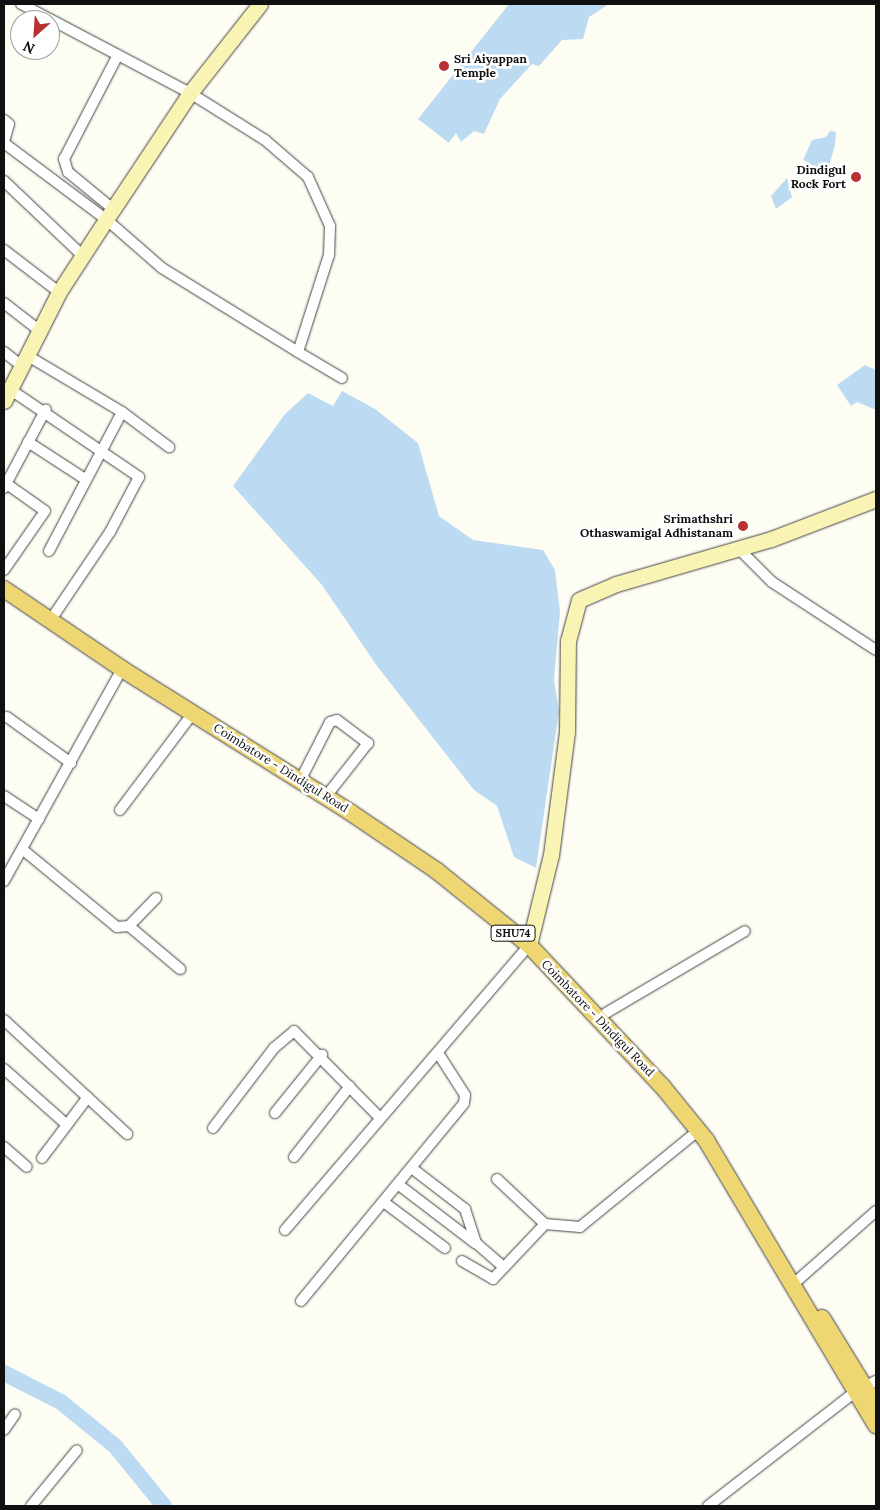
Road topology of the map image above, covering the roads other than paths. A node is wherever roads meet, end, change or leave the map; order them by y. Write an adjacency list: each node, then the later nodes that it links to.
1 (20, 4): 3 (street)
2 (260, 4): 4 (street)
3 (118, 55): 4 (street); 8 (street)
4 (190, 93): 8 (street); 15 (street)
5 (4, 120): 6 (street)
6 (4, 143): 8 (street)
7 (4, 181): 10 (street)
8 (110, 214): 10 (street); 15 (street)
9 (4, 250): 11 (street)
10 (83, 256): 11 (street)
11 (60, 292): 13 (street)
12 (4, 303): 13 (street)
13 (40, 331): 16 (street)
14 (4, 352): 16 (street)
15 (298, 352): 17 (street)
16 (25, 361): 18 (street); 20 (street)
17 (342, 378)
18 (7, 395): 19 (street)
19 (46, 409): 21 (street); 23 (street)
20 (122, 412): 22 (street); 23 (street)
21 (28, 442): 24 (street); 25 (street)
22 (170, 447)
23 (102, 448): 24 (street); 32 (street)
24 (85, 479): 28 (street)
25 (5, 485): 29 (street)
26 (876, 499): 27 (street)
27 (738, 548): 33 (street); 49 (street)
28 (49, 552)
29 (4, 570)
30 (4, 580): 32 (main road, Coimbatore - Dindigul Road / SHU74)
31 (4, 589): 34 (main road, Coimbatore - Dindigul Road / SHU74)
32 (54, 614): 38 (main road, Coimbatore - Dindigul Road / SHU74)
33 (876, 650)
34 (122, 670): 35 (main road, Coimbatore - Dindigul Road / SHU74); 37 (street)
35 (193, 713): 41 (street); 49 (main road, Coimbatore - Dindigul Road / SHU74)
36 (7, 717): 37 (street)
37 (71, 763): 42 (street)
38 (304, 773): 39 (main road, Coimbatore - Dindigul Road / SHU74); 39 (street)
39 (331, 790): 49 (main road, Coimbatore - Dindigul Road / SHU74)
40 (4, 796): 42 (street)
41 (120, 810)
42 (39, 819): 43 (street)
43 (22, 849): 44 (street); 47 (street)
44 (7, 866): 45 (street)
45 (4, 881)
46 (156, 898): 47 (street)
47 (130, 926): 50 (street)
48 (745, 931): 51 (street)
49 (531, 941): 51 (main road, Coimbatore - Dindigul Road / SHU74); 53 (street); 62 (main road, Coimbatore - Dindigul Road / SHU74)
50 (180, 969)
51 (606, 1013): 79 (main road, Coimbatore - Dindigul Road / SHU74)
52 (4, 1020): 57 (street)
53 (438, 1053): 59 (street); 68 (street)
54 (322, 1055): 56 (street); 58 (street); 61 (street)
55 (4, 1069): 60 (street)
56 (350, 1086): 59 (street); 65 (street)
57 (88, 1097): 60 (street); 63 (street)
58 (275, 1113)
59 (380, 1118): 74 (street)
60 (66, 1125): 66 (street)
61 (213, 1128)
62 (699, 1130): 73 (street); 81 (main road, Coimbatore - Dindigul Road / SHU74)
63 (127, 1134)
64 (5, 1149): 67 (street)
65 (294, 1157)
66 (42, 1158)
67 (27, 1167)
68 (414, 1169): 70 (street); 75 (street)
69 (497, 1179): 73 (street)
70 (399, 1185): 71 (street); 75 (street)
71 (385, 1203): 76 (street); 80 (street)
72 (876, 1211): 79 (street)
73 (545, 1224): 78 (street)
74 (285, 1230)
75 (476, 1243): 78 (street)
76 (445, 1248)
77 (462, 1261): 78 (street)
78 (504, 1266)
79 (798, 1280): 81 (main road, Coimbatore - Dindigul Road / SHU74)
80 (301, 1301)
81 (865, 1386): 82 (main road, Coimbatore - Dindigul Road / SHU74); 84 (main road, Coimbatore - Dindigul Road / SHU74); 88 (street)
82 (876, 1406)
83 (15, 1414): 85 (street)
84 (876, 1425)
85 (4, 1430)
86 (77, 1450): 87 (street)
87 (31, 1506)
88 (708, 1506)

